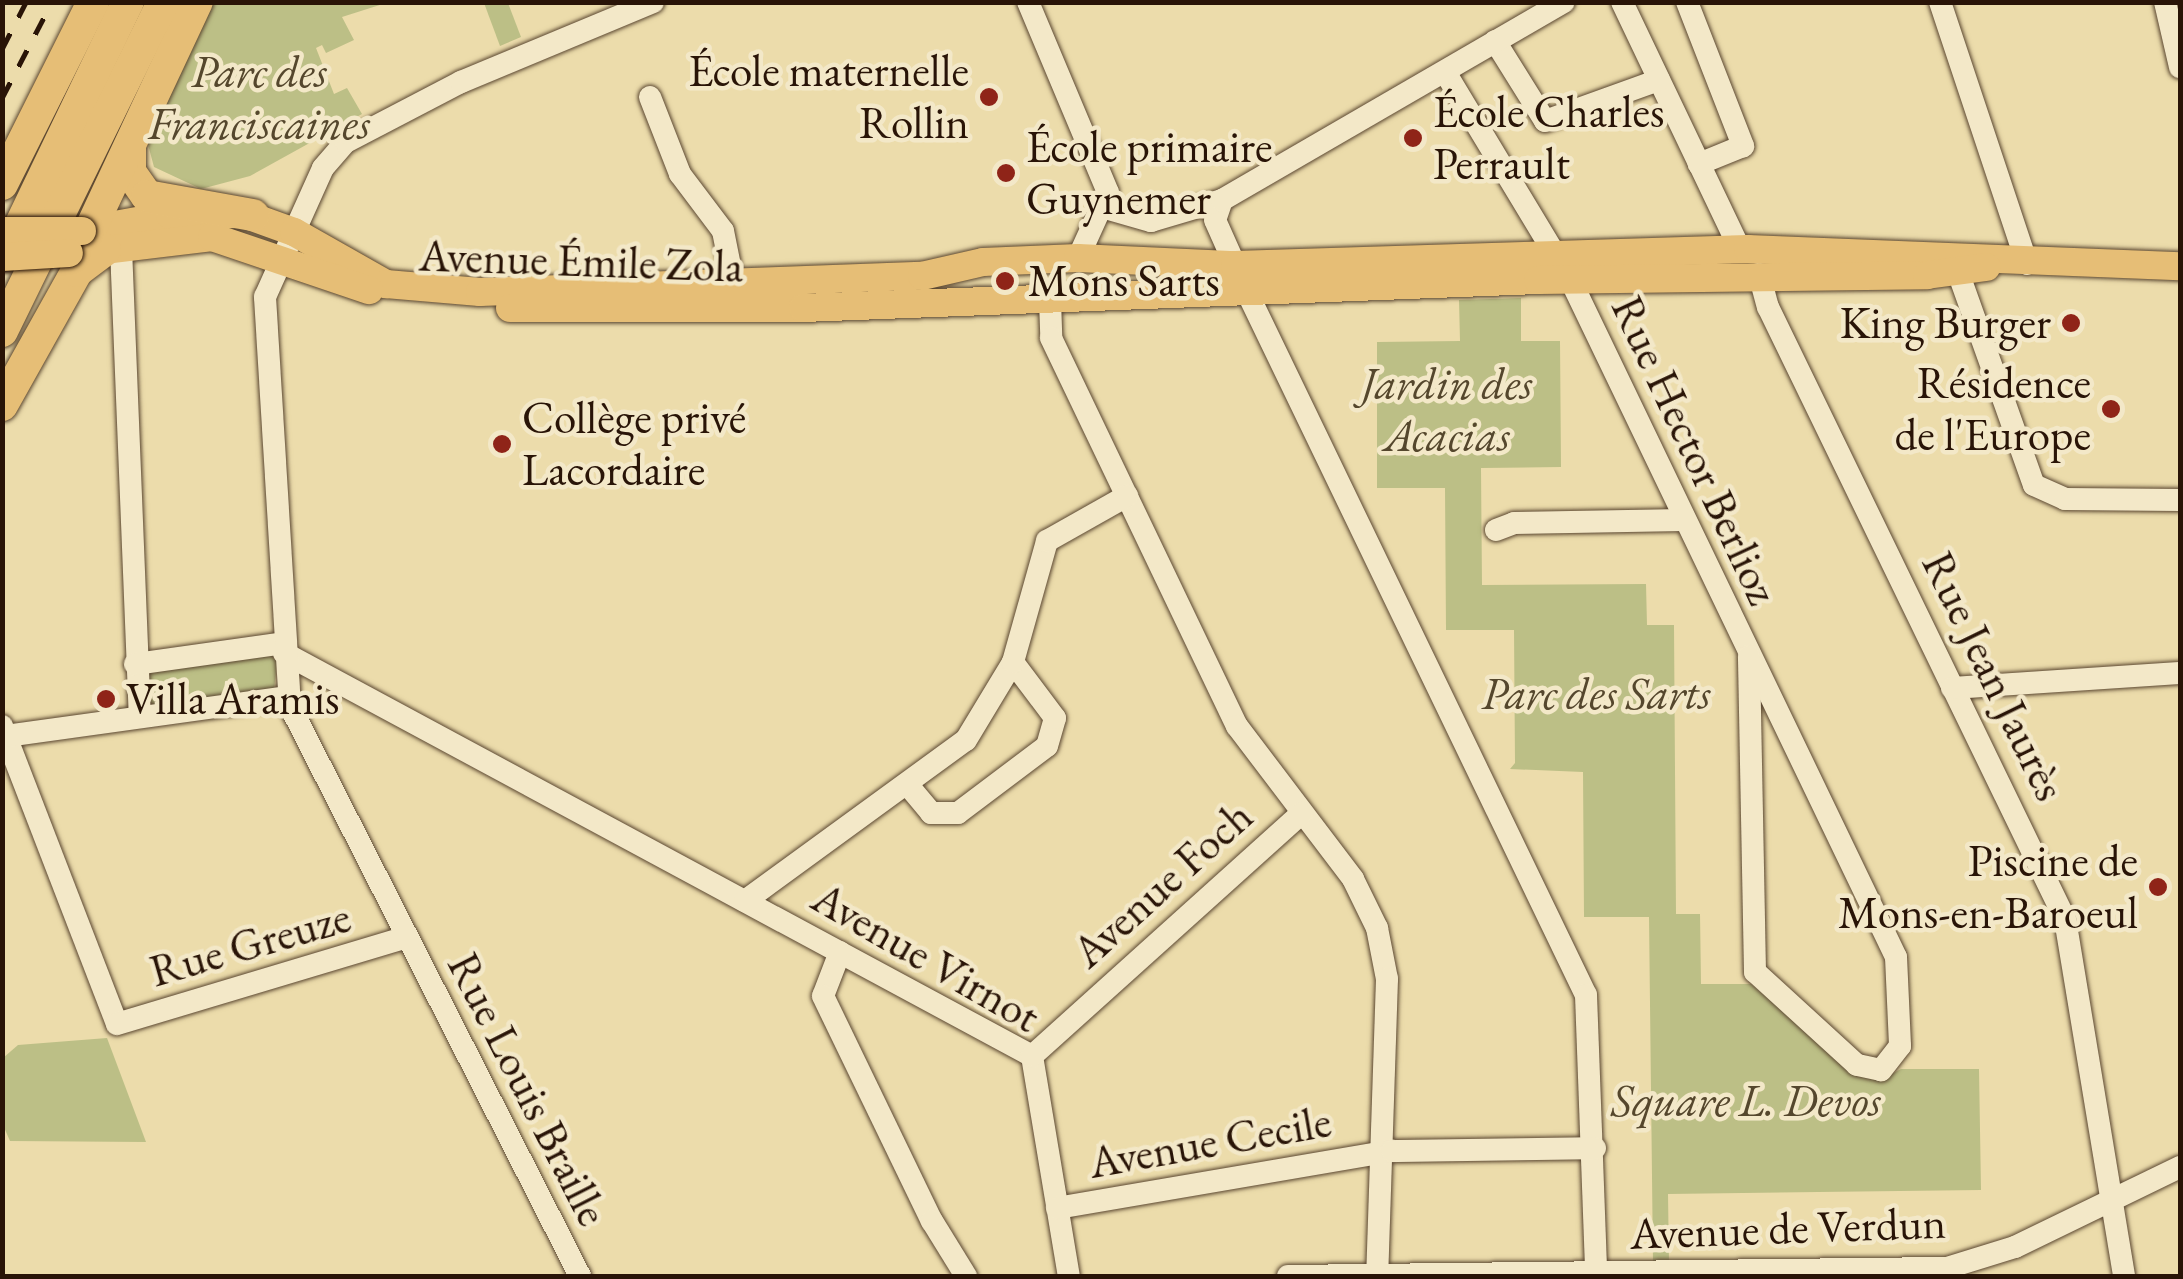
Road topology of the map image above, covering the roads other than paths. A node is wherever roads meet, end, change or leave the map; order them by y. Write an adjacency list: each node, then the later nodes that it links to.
1 (93, 2): 19 (highway)
2 (128, 2): 24 (highway)
3 (163, 2): 38 (highway)
4 (197, 2): 17 (highway)
5 (653, 2): 23 (street)
6 (1028, 2): 21 (street)
7 (1564, 2): 12 (street)
8 (1622, 2): 15 (street, Rue Jean Jaurès)
9 (1687, 2): 18 (street)
10 (1940, 2): 30 (street)
11 (2164, 2): 13 (street)
12 (1495, 41): 14 (street); 15 (street)
13 (2180, 67)
14 (1445, 72): 20 (street); 26 (street)
15 (1659, 80): 18 (street, Rue Jean Jaurès)
16 (650, 97): 36 (street)
17 (130, 148): 22 (highway); 25 (highway)
18 (1699, 164): 29 (street, Rue Jean Jaurès)
19 (2, 184)
20 (1222, 200): 21 (street); 31 (street)
21 (1105, 208): 27 (street)
22 (253, 215): 23 (main road, Avenue Émile Zola); 25 (main road, Avenue Émile Zola)
23 (294, 232): 28 (street); 36 (main road, Avenue Émile Zola)
24 (3, 244): 25 (main road, bridge)
25 (89, 246): 28 (main road, Avenue Émile Zola); 39 (highway); 47 (street)
26 (1554, 253): 29 (main road, Avenue Émile Zola); 31 (main road, Avenue Émile Zola); 34 (main road)
27 (1078, 258): 31 (main road, Avenue Émile Zola); 36 (main road, Avenue Émile Zola); 37 (main road)
28 (282, 259): 36 (main road, Avenue Émile Zola); 44 (street)
29 (1745, 259): 30 (main road); 33 (main road); 34 (main road, Avenue Émile Zola); 49 (street, Rue Jean Jaurès)
30 (2027, 264): 32 (main road); 33 (main road)
31 (1234, 265): 35 (main road)
32 (2180, 266)
33 (1958, 272): 41 (street)
34 (1570, 279): 35 (main road, Avenue Émile Zola); 42 (street, Rue Hector Berlioz)
35 (1248, 292): 37 (main road, Avenue Émile Zola); 61 (street)
36 (736, 297): 37 (main road, Avenue Émile Zola)
37 (1050, 300): 40 (street)
38 (2, 332)
39 (2, 405)
40 (1127, 496): 46 (street); 56 (street)
41 (2180, 500)
42 (1684, 520): 43 (street); 45 (street, Rue Hector Berlioz)
43 (1496, 530)
44 (284, 648): 47 (street); 50 (street); 57 (street, Avenue Virnot)
45 (1749, 656): 53 (street, Rue Hector Berlioz); 54 (street, Rue Hector Berlioz)
46 (1013, 662): 55 (street); 55 (street)
47 (135, 664): 51 (street)
48 (2180, 673): 49 (street)
49 (1952, 688): 64 (street, Rue Jean Jaurès)
50 (288, 697): 51 (street); 58 (street, Rue Louis Braille)
51 (140, 717): 52 (street)
52 (4, 731): 58 (street, Rue Greuze)
53 (1798, 751): 54 (street); 54 (street, Rue Hector Berlioz)
54 (1751, 761)
55 (907, 784): 57 (street)
56 (1302, 813): 60 (street, Avenue Foch); 62 (street)
57 (746, 901): 59 (street, Avenue Virnot)
58 (404, 938): 71 (street, Rue Louis Braille)
59 (840, 952): 60 (street, Avenue Virnot); 72 (street)
60 (1032, 1056): 65 (street, Avenue Virnot)
61 (1595, 1148): 62 (street, Avenue Cecile); 67 (street)
62 (1377, 1154): 65 (street, Avenue Cecile); 75 (street)
63 (2180, 1166): 64 (street, Avenue de Verdun)
64 (2111, 1200): 66 (street, Avenue de Verdun); 76 (street, Rue Jean Jaurès)
65 (1057, 1208): 73 (street, Avenue Virnot)
66 (1968, 1270): 68 (street, Avenue de Verdun)
67 (1596, 1274): 69 (street, Avenue de Verdun); 70 (street, Avenue de Verdun)
68 (1817, 1274): 70 (street, Avenue de Verdun)
69 (1520, 1275): 75 (street, Avenue de Verdun)
70 (1663, 1275)
71 (580, 1276)
72 (966, 1276)
73 (1069, 1276)
74 (1288, 1276): 75 (street, Avenue de Verdun)
75 (1377, 1276)
76 (2124, 1276)

